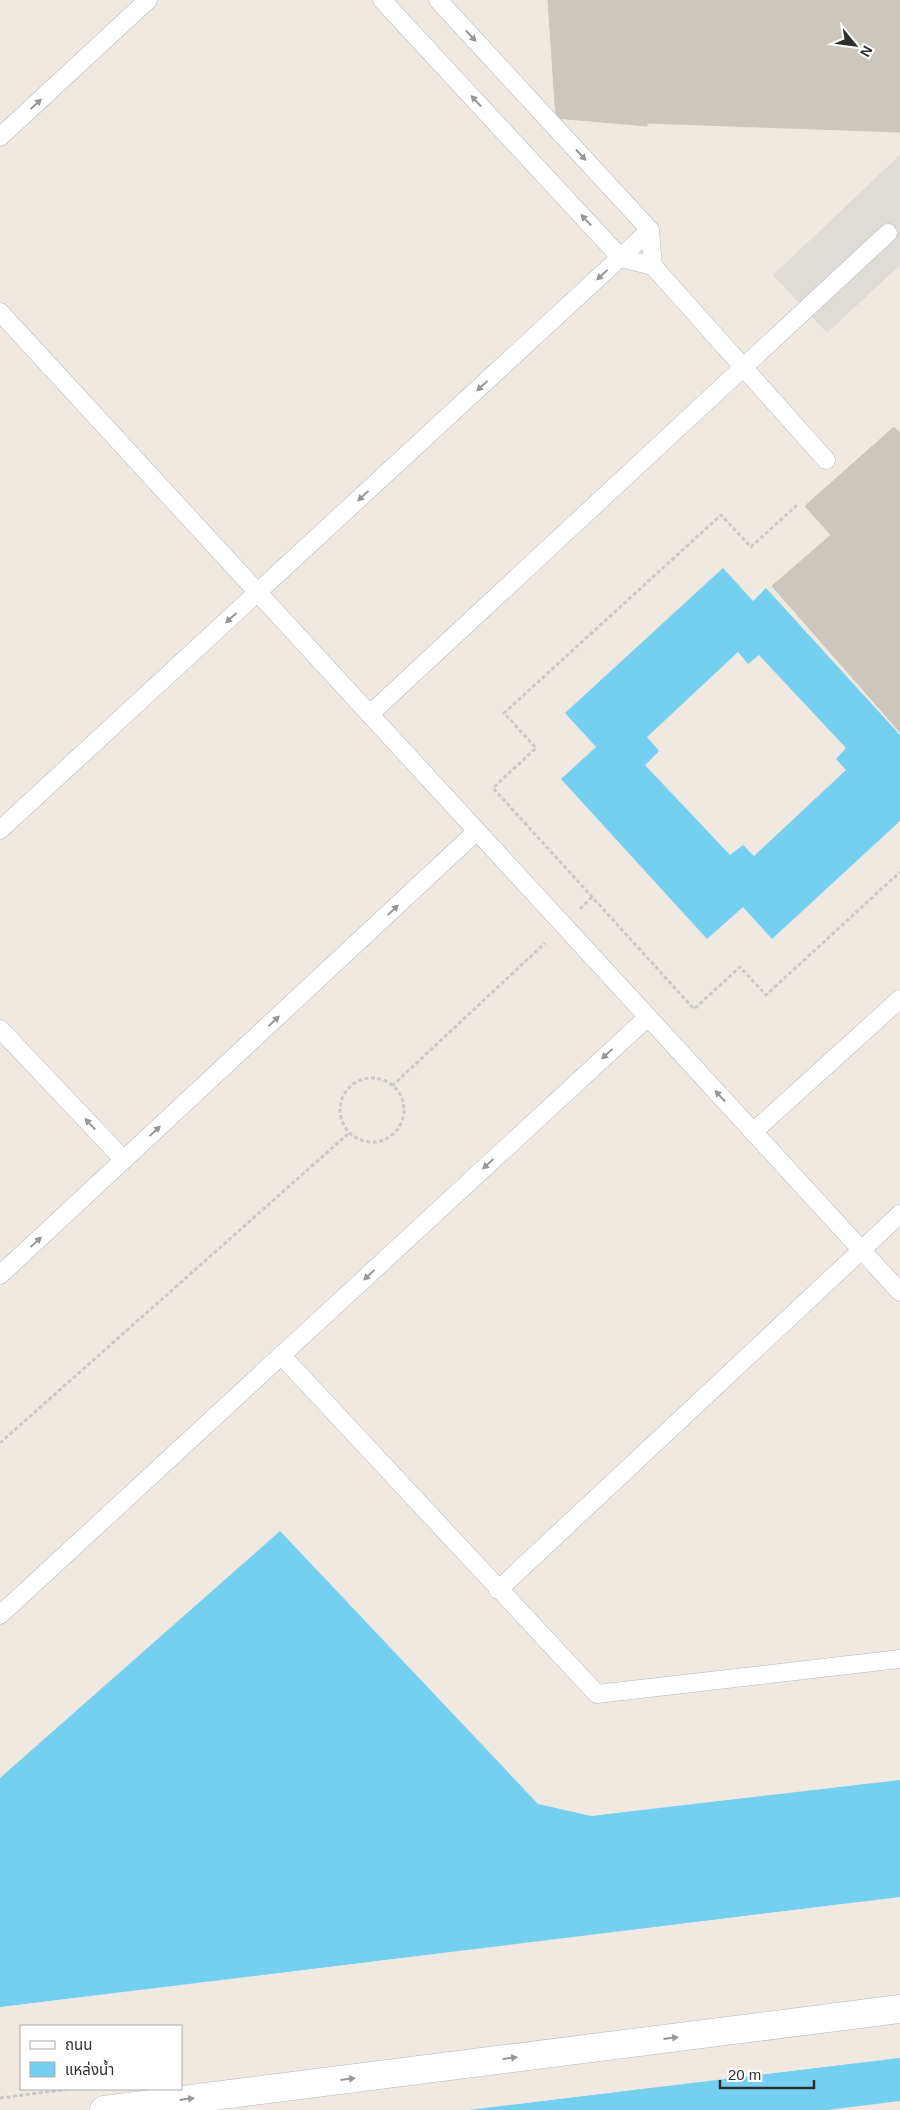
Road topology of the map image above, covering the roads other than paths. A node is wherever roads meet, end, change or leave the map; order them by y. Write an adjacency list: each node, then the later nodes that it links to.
1 (148, 0): 4 (lane, one-way to 1)
2 (382, 0): 7 (lane, one-way to 2)
3 (438, 0): 5 (lane, one-way to 5)
4 (0, 137)
5 (650, 230): 7 (lane); 8 (lane)
6 (888, 232): 10 (lane)
7 (621, 258): 8 (lane); 12 (lane, one-way to 12)
8 (653, 266): 10 (lane)
9 (0, 312): 12 (lane)
10 (744, 367): 11 (lane); 13 (lane)
11 (826, 460)
12 (258, 593): 13 (lane); 14 (lane, one-way to 14)
13 (370, 714): 15 (lane)
14 (0, 830)
15 (477, 831): 17 (lane); 20 (lane, one-way to 15)
16 (900, 999): 19 (lane)
17 (648, 1017): 19 (lane, one-way to 17); 25 (lane, one-way to 25)
18 (0, 1028): 20 (lane, one-way to 18)
19 (753, 1132): 22 (lane)
20 (124, 1160): 23 (lane, one-way to 20)
21 (900, 1214): 22 (lane)
22 (861, 1250): 24 (lane); 26 (lane)
23 (0, 1275)
24 (900, 1292)
25 (282, 1355): 26 (lane); 27 (lane)
26 (498, 1590): 28 (lane)
27 (0, 1615)
28 (900, 1660)
29 (900, 2009): 30 (main road, one-way to 29)
30 (104, 2110)

